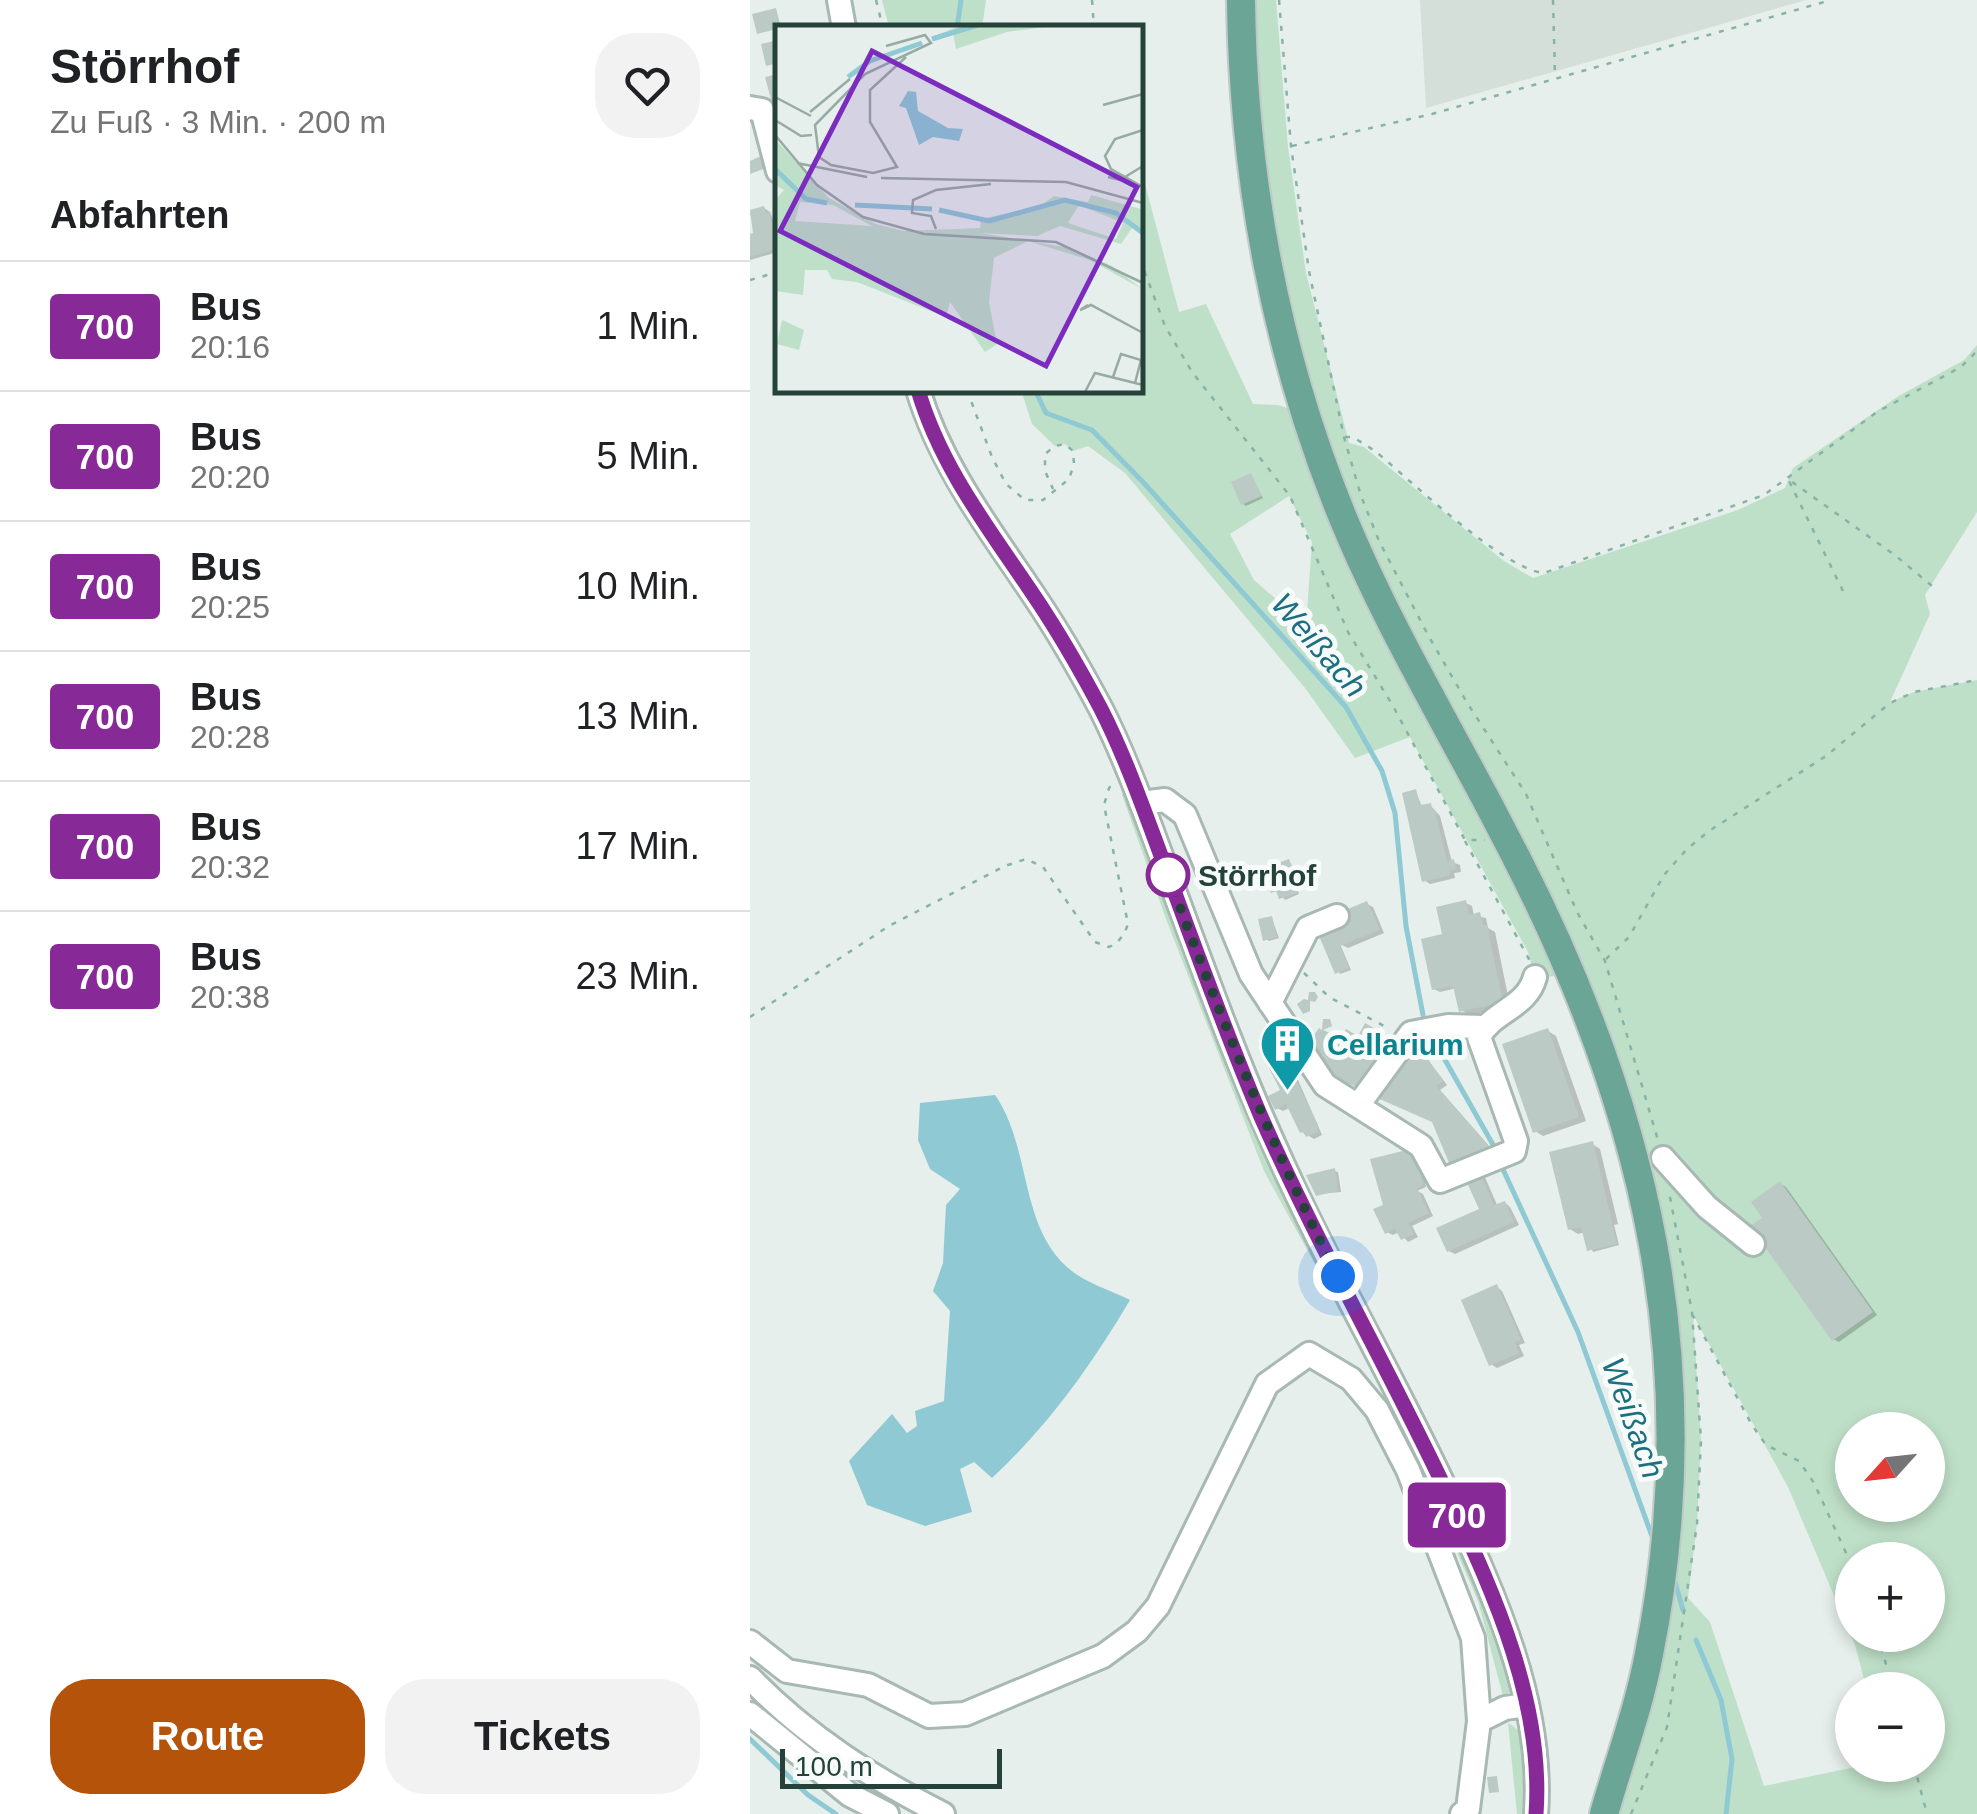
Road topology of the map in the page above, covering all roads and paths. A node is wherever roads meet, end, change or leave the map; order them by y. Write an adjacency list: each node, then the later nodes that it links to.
1 (839, 0): 8 (street)
2 (876, 0): 9 (path)
3 (1092, 0): 10 (path)
4 (1241, 0): 55 (main road, bridge)
5 (1279, 0): 13 (path)
6 (1553, 0): 11 (path)
7 (1831, 0): 11 (path)
8 (843, 25)
9 (882, 25)
10 (1094, 25)
11 (1555, 76): 13 (path)
12 (750, 108): 14 (street)
13 (1291, 146): 21 (path)
14 (775, 160)
15 (1142, 265): 30 (path)
16 (775, 273): 17 (path)
17 (750, 280)
18 (1977, 351): 22 (path)
19 (919, 392): 27 (street)
20 (968, 392): 23 (path)
21 (1344, 437): 22 (path); 32 (path)
22 (1788, 479): 24 (path); 25 (path)
23 (1053, 489): 23 (path)
24 (1938, 590)
25 (1843, 592)
26 (1977, 680): 32 (path)
27 (1130, 774): 28 (street); 36 (path)
28 (1141, 803): 35 (street); 47 (street)
29 (1495, 836): 30 (path)
30 (1465, 840): 34 (path)
31 (1337, 916): 33 (street)
32 (1605, 961): 40 (path)
33 (1290, 965): 35 (street); 38 (path)
34 (1534, 976): 37 (street)
35 (1270, 1003): 39 (street)
36 (750, 1017)
37 (1484, 1027): 38 (street); 39 (street)
38 (1407, 1039): 39 (street)
39 (1359, 1104)
40 (1663, 1158): 42 (street)
41 (1669, 1192): 43 (path)
42 (1753, 1244)
43 (1692, 1312): 44 (path); 56 (path)
44 (1841, 1542)
45 (750, 1642): 49 (street)
46 (750, 1678): 53 (street)
47 (1527, 1705): 49 (street); 51 (street)
48 (750, 1714): 52 (street)
49 (1479, 1720): 54 (street)
50 (1919, 1782): 57 (path)
51 (1539, 1810)
52 (887, 1814)
53 (944, 1814)
54 (1462, 1814)
55 (1604, 1814)
56 (1631, 1814)
57 (1928, 1814)

